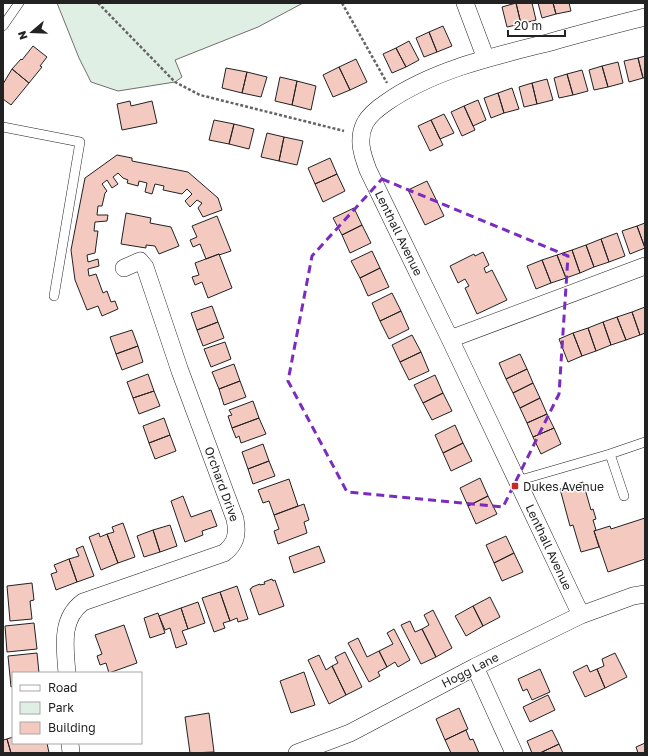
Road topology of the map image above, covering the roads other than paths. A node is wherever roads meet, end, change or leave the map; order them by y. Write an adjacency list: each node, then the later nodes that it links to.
1 (19, 3): 4 (lane)
2 (465, 3): 5 (street)
3 (645, 17): 5 (street)
4 (3, 26)
5 (486, 59): 10 (street, Lenthall Avenue)
6 (3, 127): 9 (lane)
7 (645, 266): 10 (street)
8 (124, 268): 18 (street, Orchard Drive)
9 (54, 296)
10 (450, 339): 13 (street, Lenthall Avenue)
11 (645, 442): 12 (lane)
12 (610, 454): 13 (lane); 14 (lane)
13 (517, 480): 16 (street, Lenthall Avenue)
14 (624, 496)
15 (645, 594): 16 (street, Hogg Lane)
16 (581, 615): 17 (street, Hogg Lane)
17 (475, 667): 19 (street, Hogg Lane); 20 (street)
18 (67, 672)
19 (297, 753)
20 (514, 753)

